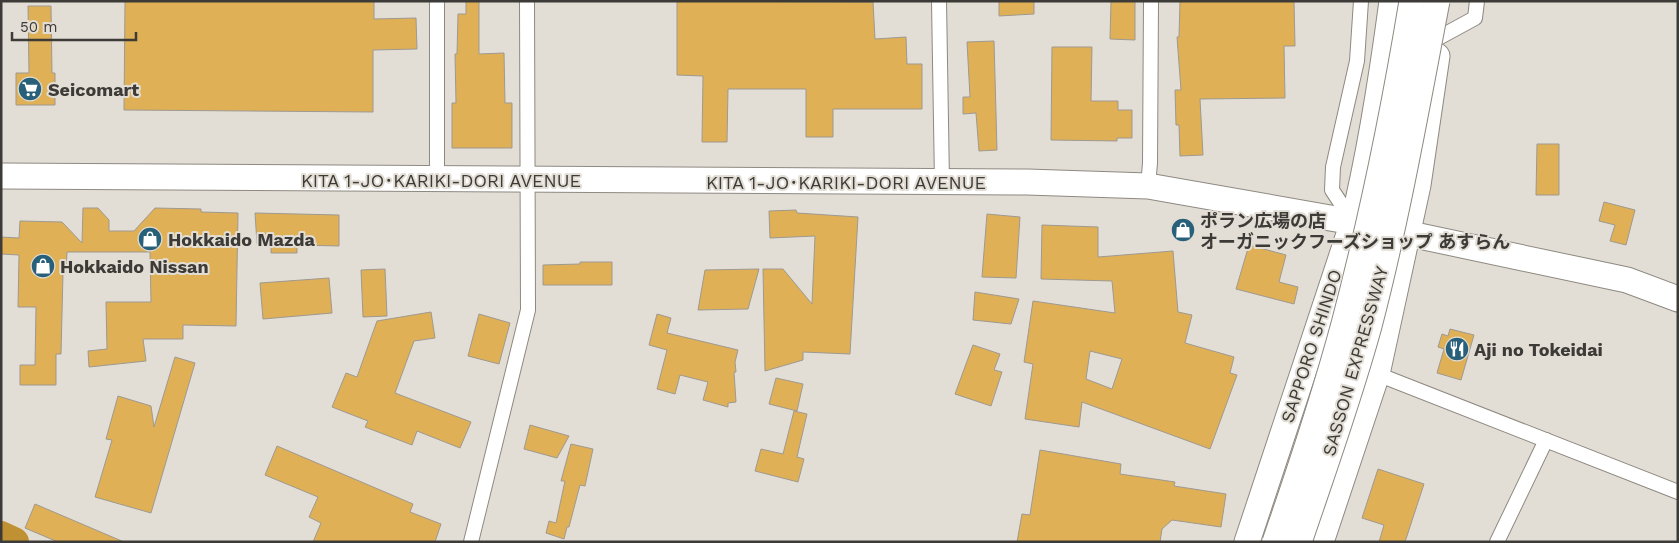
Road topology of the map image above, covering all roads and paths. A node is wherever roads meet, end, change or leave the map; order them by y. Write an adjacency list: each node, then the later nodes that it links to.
1 (437, 1): 15 (street)
2 (527, 1): 16 (street)
3 (939, 1): 17 (street)
4 (1151, 1): 18 (street)
5 (1361, 1): 19 (street)
6 (1376, 1): 13 (highway)
7 (1392, 1): 13 (highway, SAPPORO SHINDO)
8 (1412, 1): 27 (highway, SASSON EXPRESSWAY, bridge)
9 (1437, 1): 28 (highway, SASSON EXPRESSWAY, bridge)
10 (1443, 1): 12 (highway)
11 (1477, 1): 12 (street)
12 (1440, 37): 20 (highway)
13 (1378, 100): 19 (highway, SAPPORO SHINDO)
14 (1, 176): 15 (highway, KITA 1-JO･KARIKI-DORI AVENUE)
15 (437, 179): 16 (highway, KITA 1-JO･KARIKI-DORI AVENUE)
16 (527, 181): 17 (highway, KITA 1-JO･KARIKI-DORI AVENUE); 25 (street)
17 (942, 182): 18 (highway, KITA 1-JO･KARIKI-DORI AVENUE)
18 (1148, 186): 19 (highway, KITA 1-JO･KARIKI-DORI AVENUE)
19 (1353, 222): 20 (highway, KITA 1-JO･KARIKI-DORI AVENUE); 26 (highway, SAPPORO SHINDO)
20 (1409, 232): 21 (highway, KITA 1-JO･KARIKI-DORI AVENUE); 22 (highway)
21 (1678, 299)
22 (1377, 374): 23 (street); 29 (highway)
23 (1546, 440): 24 (street); 30 (street)
24 (1678, 492)
25 (471, 542)
26 (1247, 542)
27 (1275, 542)
28 (1299, 542)
29 (1321, 542)
30 (1497, 542)

